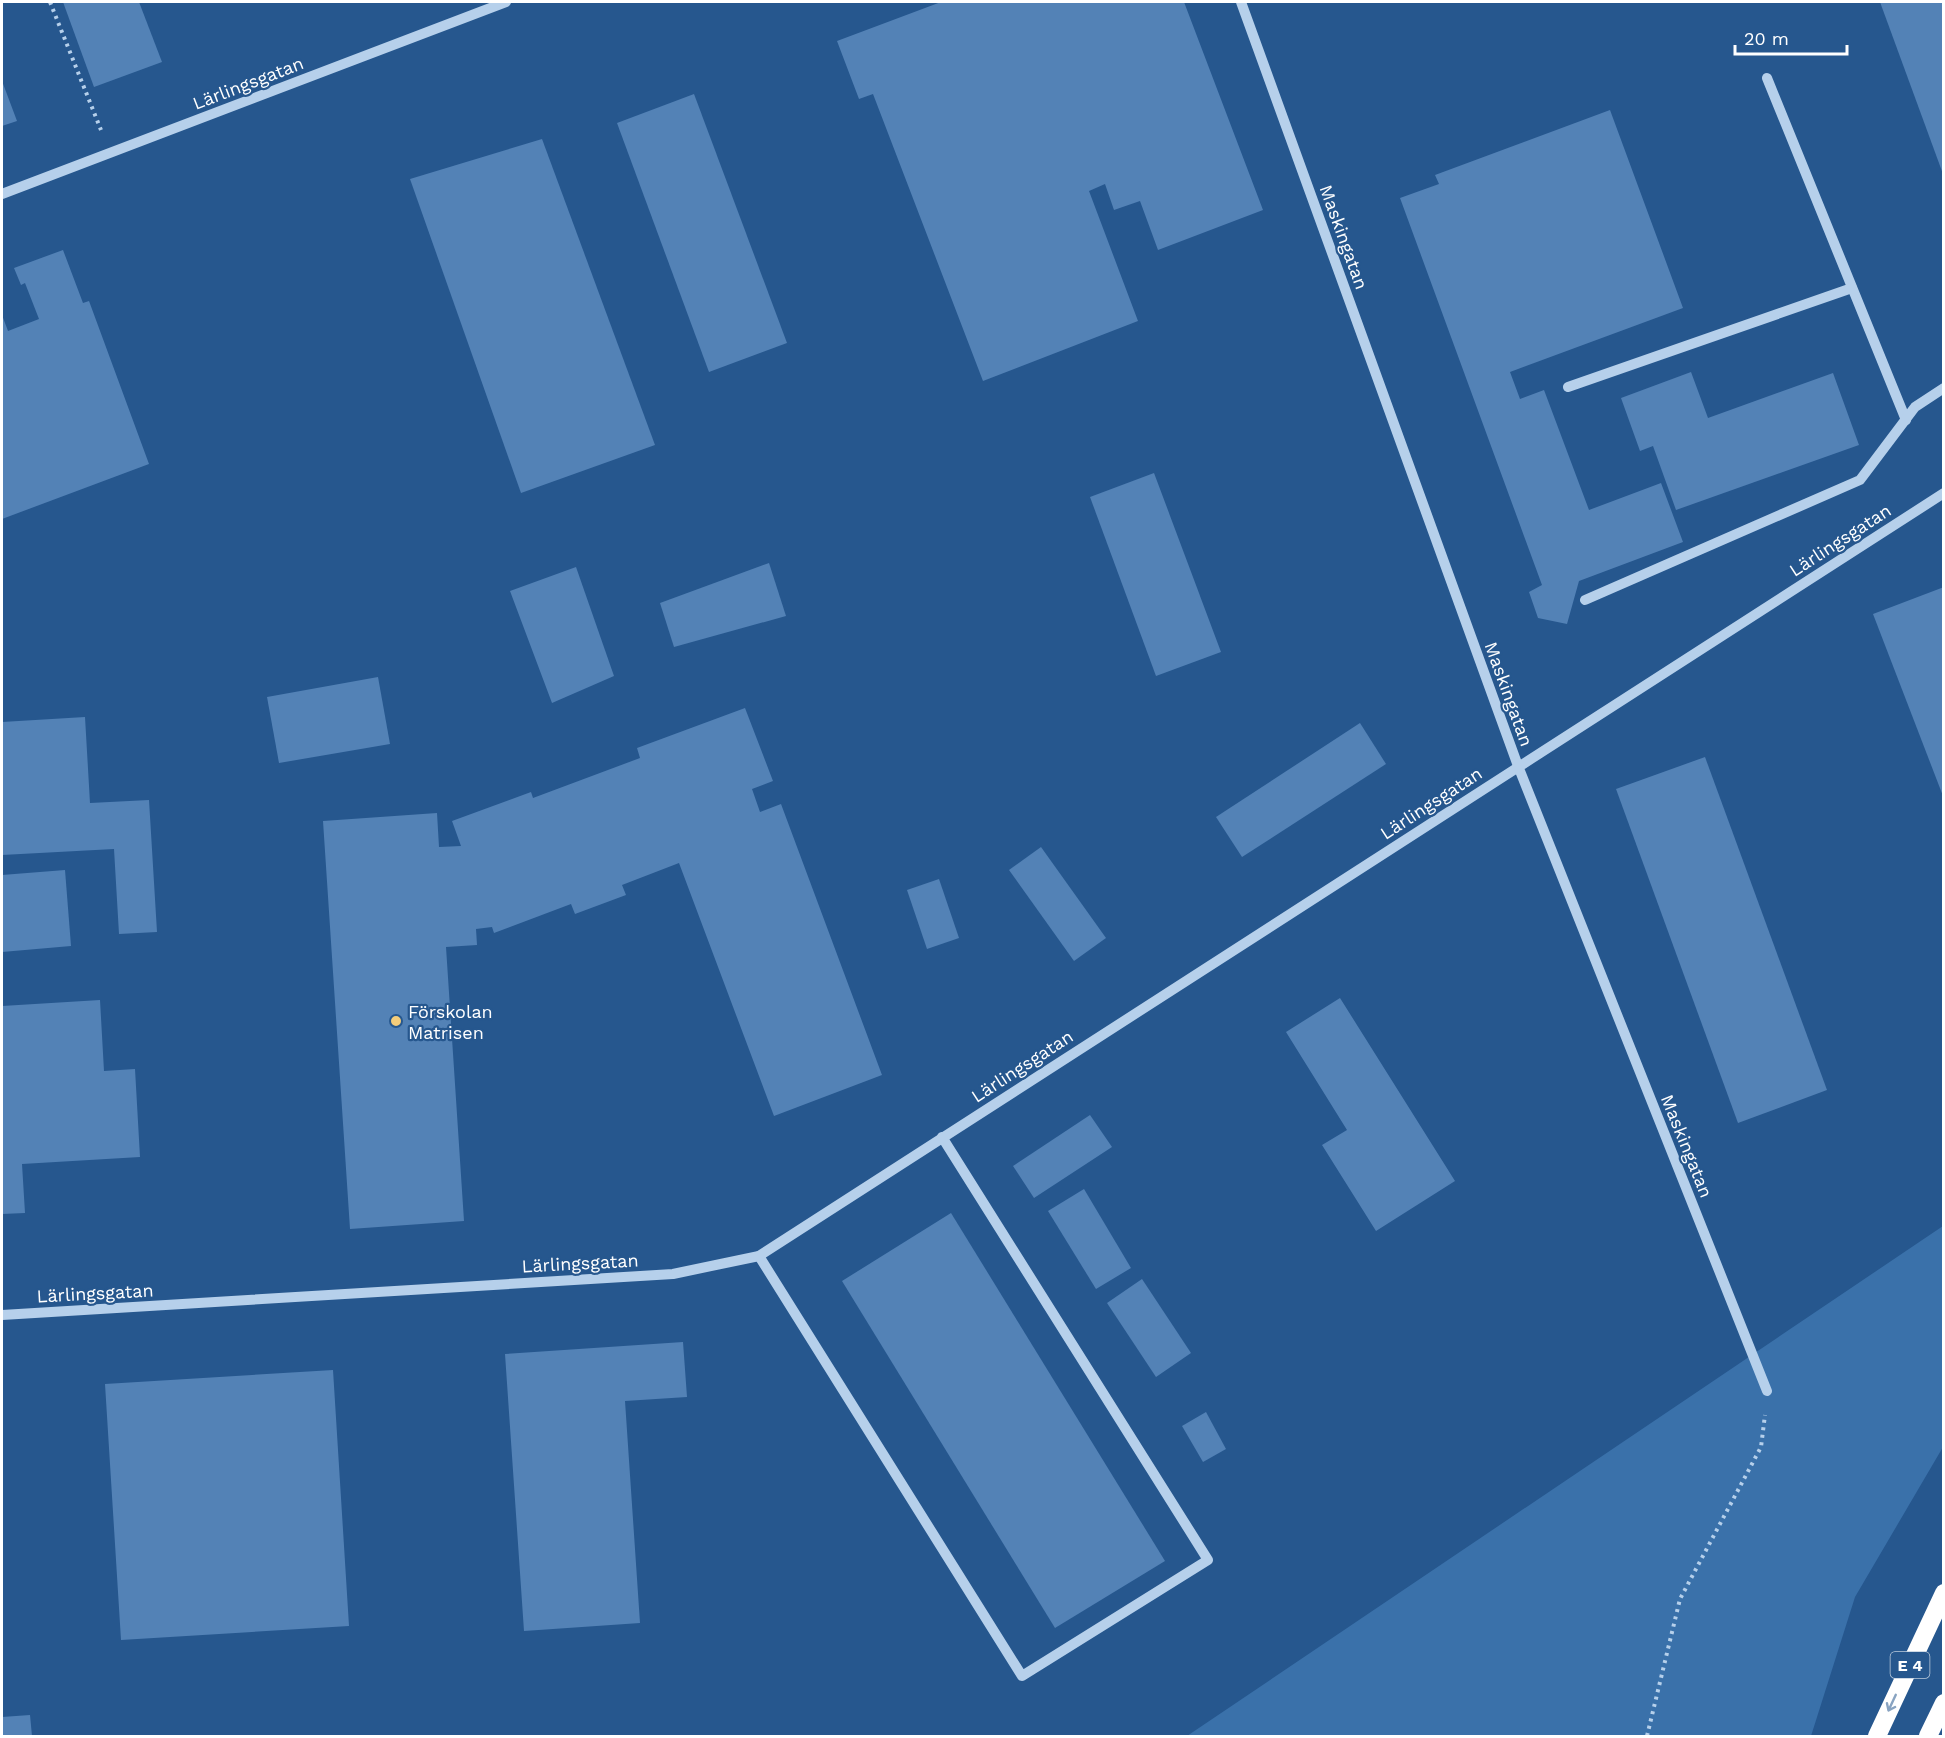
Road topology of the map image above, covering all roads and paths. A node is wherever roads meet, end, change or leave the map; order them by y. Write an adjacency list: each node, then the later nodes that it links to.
1 (50, 2): 5 (path)
2 (506, 2): 5 (street, Lärlingsgatan)
3 (1241, 2): 13 (street, Maskingatan)
4 (1767, 78): 7 (street)
5 (110, 153): 6 (street, Lärlingsgatan)
6 (2, 194)
7 (1852, 288): 8 (street); 10 (street)
8 (1568, 387)
9 (1944, 388): 10 (street)
10 (1906, 420): 12 (street)
11 (1944, 493): 13 (street, Lärlingsgatan)
12 (1585, 600)
13 (1518, 766): 14 (street, Lärlingsgatan); 17 (street, Maskingatan)
14 (942, 1137): 15 (street, Lärlingsgatan); 15 (street)
15 (759, 1256): 16 (street, Lärlingsgatan)
16 (2, 1315)
17 (1767, 1391): 20 (path)
18 (1944, 1593): 21 (highway, E 4, one-way to 21)
19 (1944, 1703): 22 (highway)
20 (1647, 1737)
21 (1877, 1737)
22 (1928, 1737)

